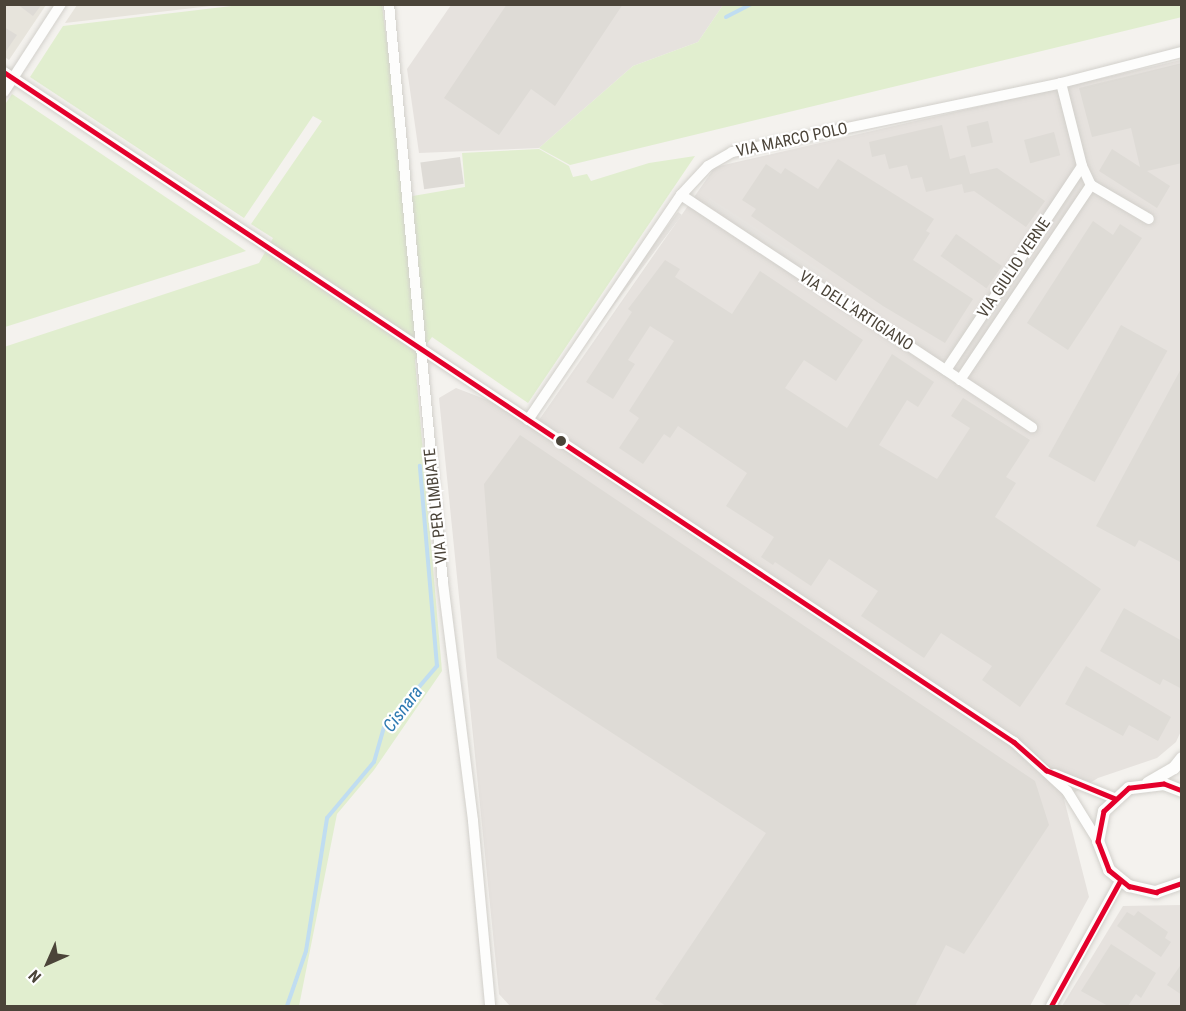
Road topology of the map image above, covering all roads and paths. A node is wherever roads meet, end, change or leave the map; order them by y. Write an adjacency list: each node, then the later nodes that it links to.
1 (61, 4): 4 (street)
2 (389, 4): 11 (street, VIA PER LIMBIATE)
3 (1182, 52): 5 (street, VIA MARCO POLO)
4 (9, 75): 6 (street); 11 (street)
5 (1061, 83): 7 (street); 9 (street, VIA MARCO POLO)
6 (4, 92)
7 (1082, 166): 8 (street); 12 (street, VIA GIULIO VERNE)
8 (1091, 185): 10 (street); 13 (street, VIA GIULIO VERNE)
9 (681, 195): 12 (street, VIA DELL'ARTIGIANO); 14 (street, VIA MARCO POLO)
10 (1149, 219)
11 (422, 350): 14 (street); 25 (street, VIA PER LIMBIATE)
12 (946, 370): 13 (street, VIA DELL'ARTIGIANO)
13 (960, 380): 15 (street, VIA DELL'ARTIGIANO)
14 (528, 420): 17 (street)
15 (1032, 427)
16 (1182, 758): 18 (street)
17 (1046, 770): 20 (street); 21 (street)
18 (1148, 783): 19 (street); 20 (street)
19 (1182, 792)
20 (1114, 798): 21 (street)
21 (1098, 841): 22 (street)
22 (1120, 881): 23 (street); 24 (street)
23 (1178, 887)
24 (1053, 1005)
25 (490, 1006)

